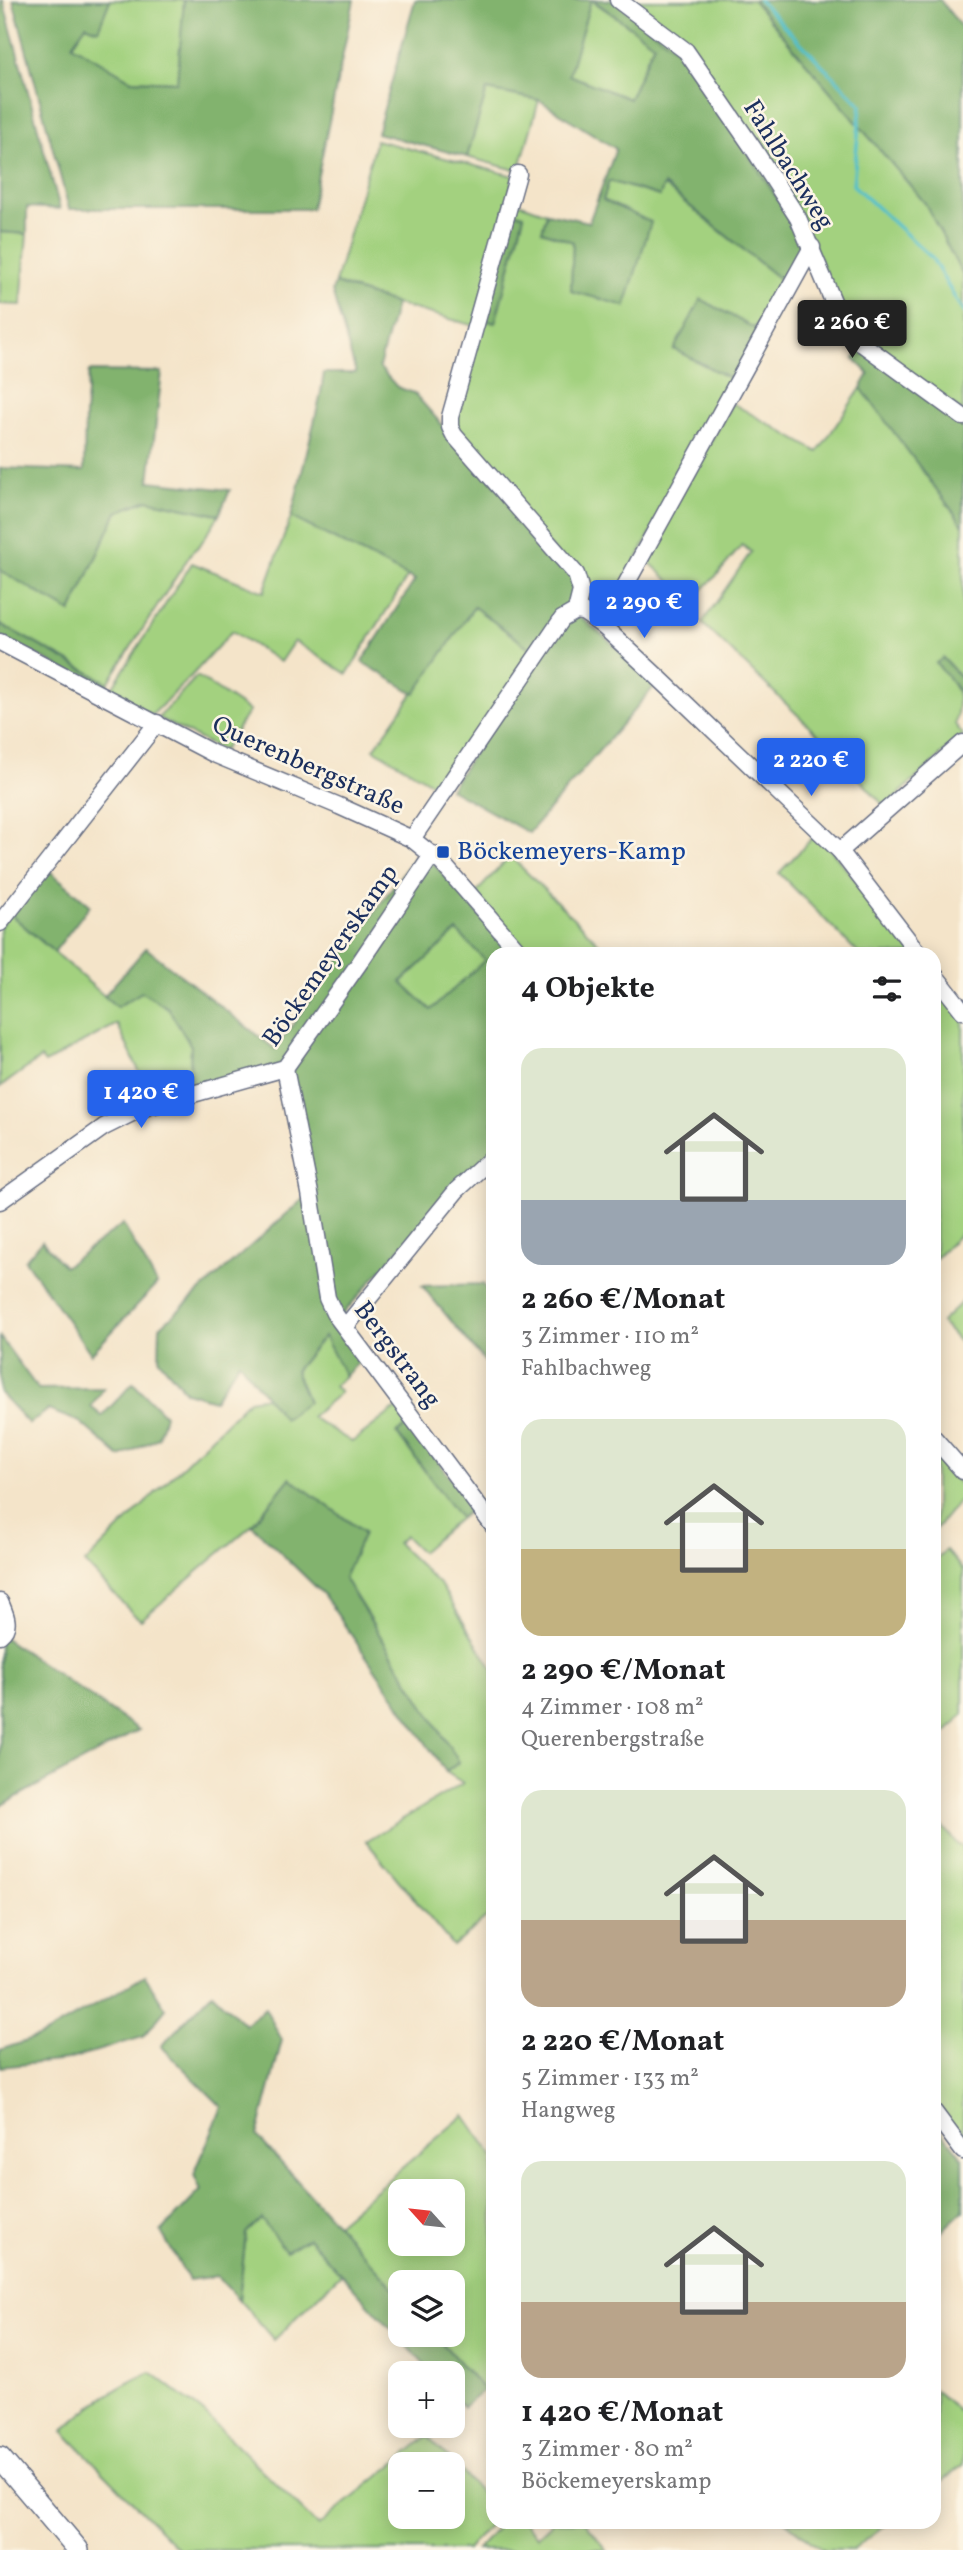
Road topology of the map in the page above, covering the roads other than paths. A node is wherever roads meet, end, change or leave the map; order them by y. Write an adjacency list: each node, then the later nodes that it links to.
1 (618, 0): 3 (street, Fahlbachweg)
2 (517, 174): 5 (street)
3 (812, 247): 4 (street, Fahlbachweg); 6 (street)
4 (963, 417)
5 (576, 611): 6 (street); 10 (street, Querenbergstraße)
6 (603, 626): 11 (street)
7 (0, 642): 8 (street, Querenbergstraße)
8 (157, 723): 10 (street, Querenbergstraße); 13 (street)
9 (963, 743): 11 (street)
10 (412, 839): 12 (street)
11 (840, 851): 15 (street)
12 (433, 854): 14 (street); 18 (street, Böckemeyerskamp)
13 (0, 923)
14 (516, 947)
15 (914, 947)
16 (941, 983): 17 (street)
17 (963, 1010)
18 (285, 1068): 20 (street, Böckemeyerskamp); 21 (street, Bergstrang)
19 (486, 1163): 21 (street)
20 (0, 1201)
21 (346, 1326): 24 (street, Bergstrang)
22 (941, 1446): 23 (street)
23 (963, 1471)
24 (486, 1516)
25 (0, 1602): 26 (street)
26 (4, 1630)
27 (941, 2121): 28 (street)
28 (963, 2151)
29 (0, 2458): 30 (main road)
30 (78, 2550)

